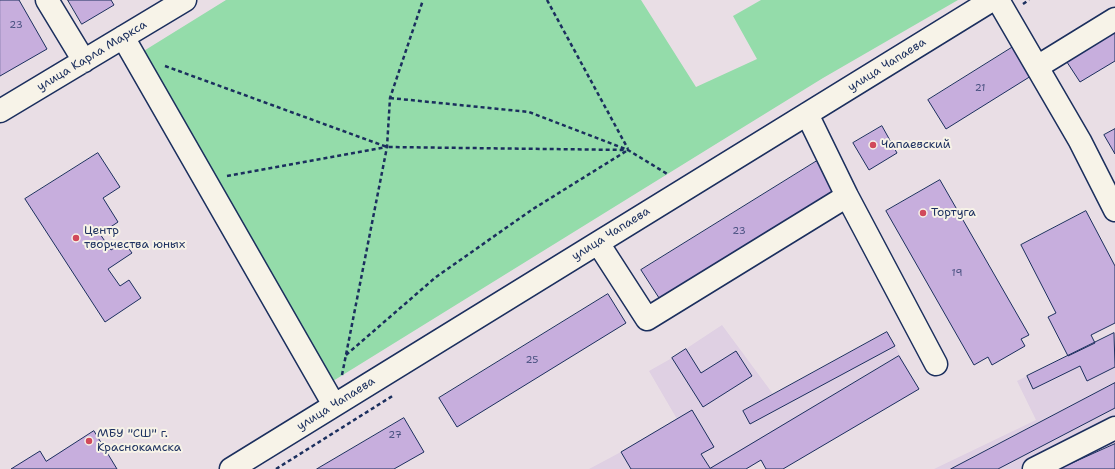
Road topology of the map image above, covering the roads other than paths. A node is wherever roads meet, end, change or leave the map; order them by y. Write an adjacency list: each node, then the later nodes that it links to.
1 (47, 0): 7 (street)
2 (185, 0): 6 (street, улица Карла Маркса)
3 (992, 0): 10 (street, улица Чапаева)
4 (998, 0): 8 (street)
5 (1115, 19): 8 (street)
6 (123, 37): 7 (street, улица Карла Маркса); 15 (street)
7 (84, 61): 9 (street, улица Карла Маркса)
8 (1037, 67): 12 (street)
9 (0, 111)
10 (807, 114): 11 (street); 13 (street, улица Чапаева)
11 (847, 196): 13 (street); 14 (street)
12 (1115, 210)
13 (598, 243): 15 (street, улица Чапаева)
14 (936, 364)
15 (334, 405): 17 (street, улица Чапаева)
16 (1115, 428): 18 (street)
17 (231, 469)
18 (1034, 469)

